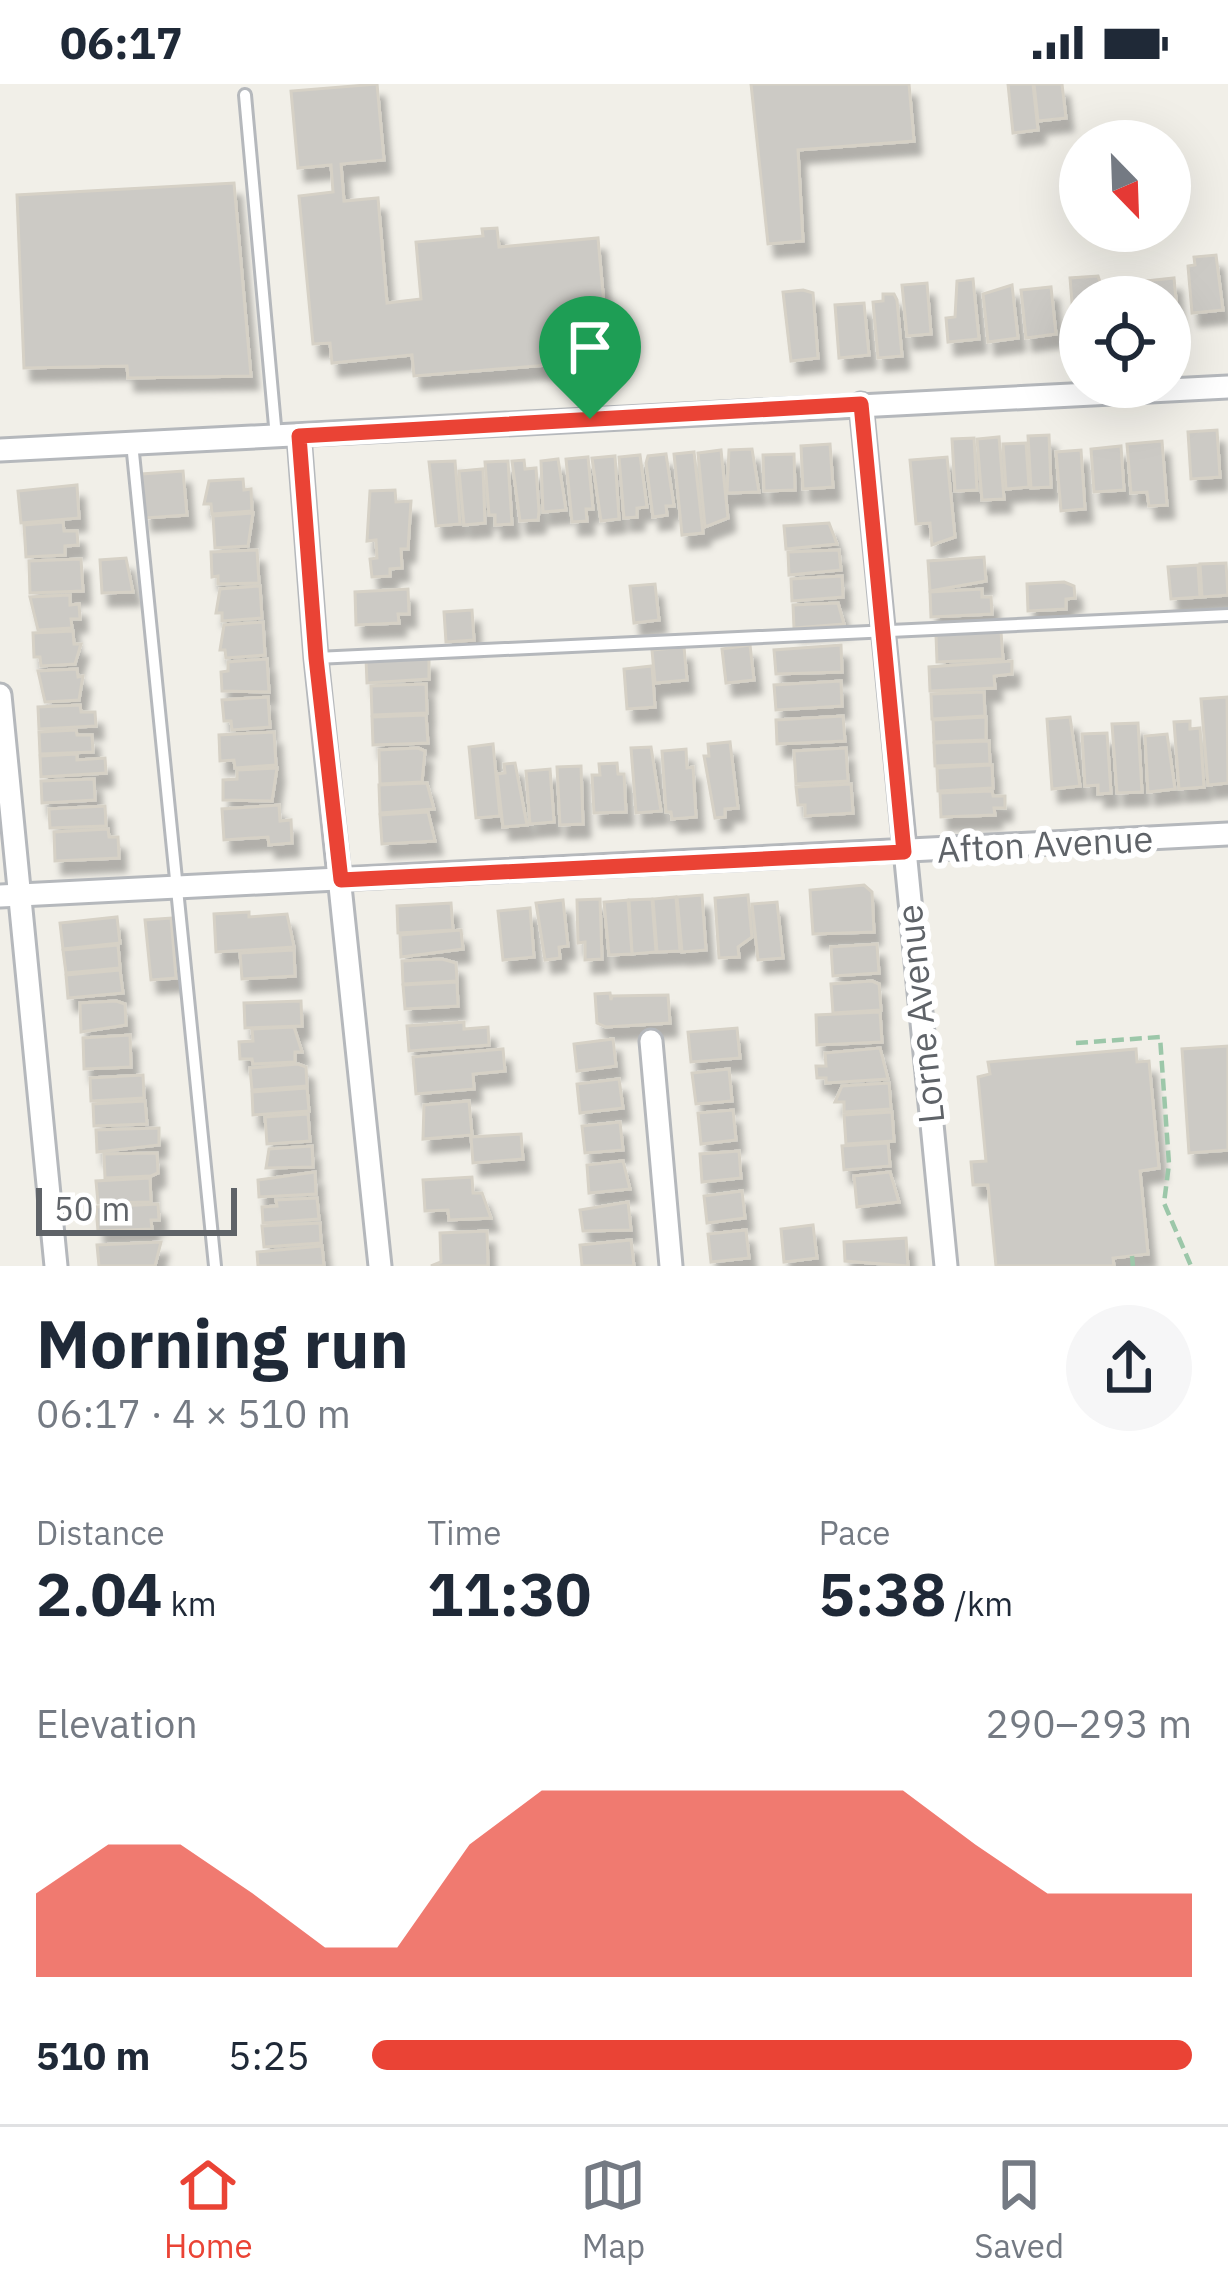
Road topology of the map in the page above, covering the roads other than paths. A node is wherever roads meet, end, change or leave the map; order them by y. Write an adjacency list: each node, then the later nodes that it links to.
1 (245, 95): 5 (lane)
2 (1228, 387): 3 (street)
3 (861, 404): 4 (street); 9 (street, Lorne Avenue)
4 (299, 436): 5 (street); 10 (street)
5 (276, 437): 6 (street)
6 (132, 443): 7 (street); 15 (lane)
7 (0, 450)
8 (1228, 615): 9 (lane)
9 (883, 630): 10 (lane); 13 (street, Lorne Avenue)
10 (316, 658): 14 (street)
11 (0, 695): 16 (street)
12 (1228, 834): 13 (street, Afton Avenue)
13 (904, 852): 14 (street, Afton Avenue); 22 (street, Lorne Avenue)
14 (341, 880): 15 (street, Afton Avenue); 20 (street)
15 (176, 888): 16 (street, Afton Avenue); 19 (lane)
16 (9, 895): 18 (street)
17 (651, 1041): 21 (street)
18 (56, 1266)
19 (215, 1266)
20 (380, 1266)
21 (671, 1266)
22 (946, 1266)

